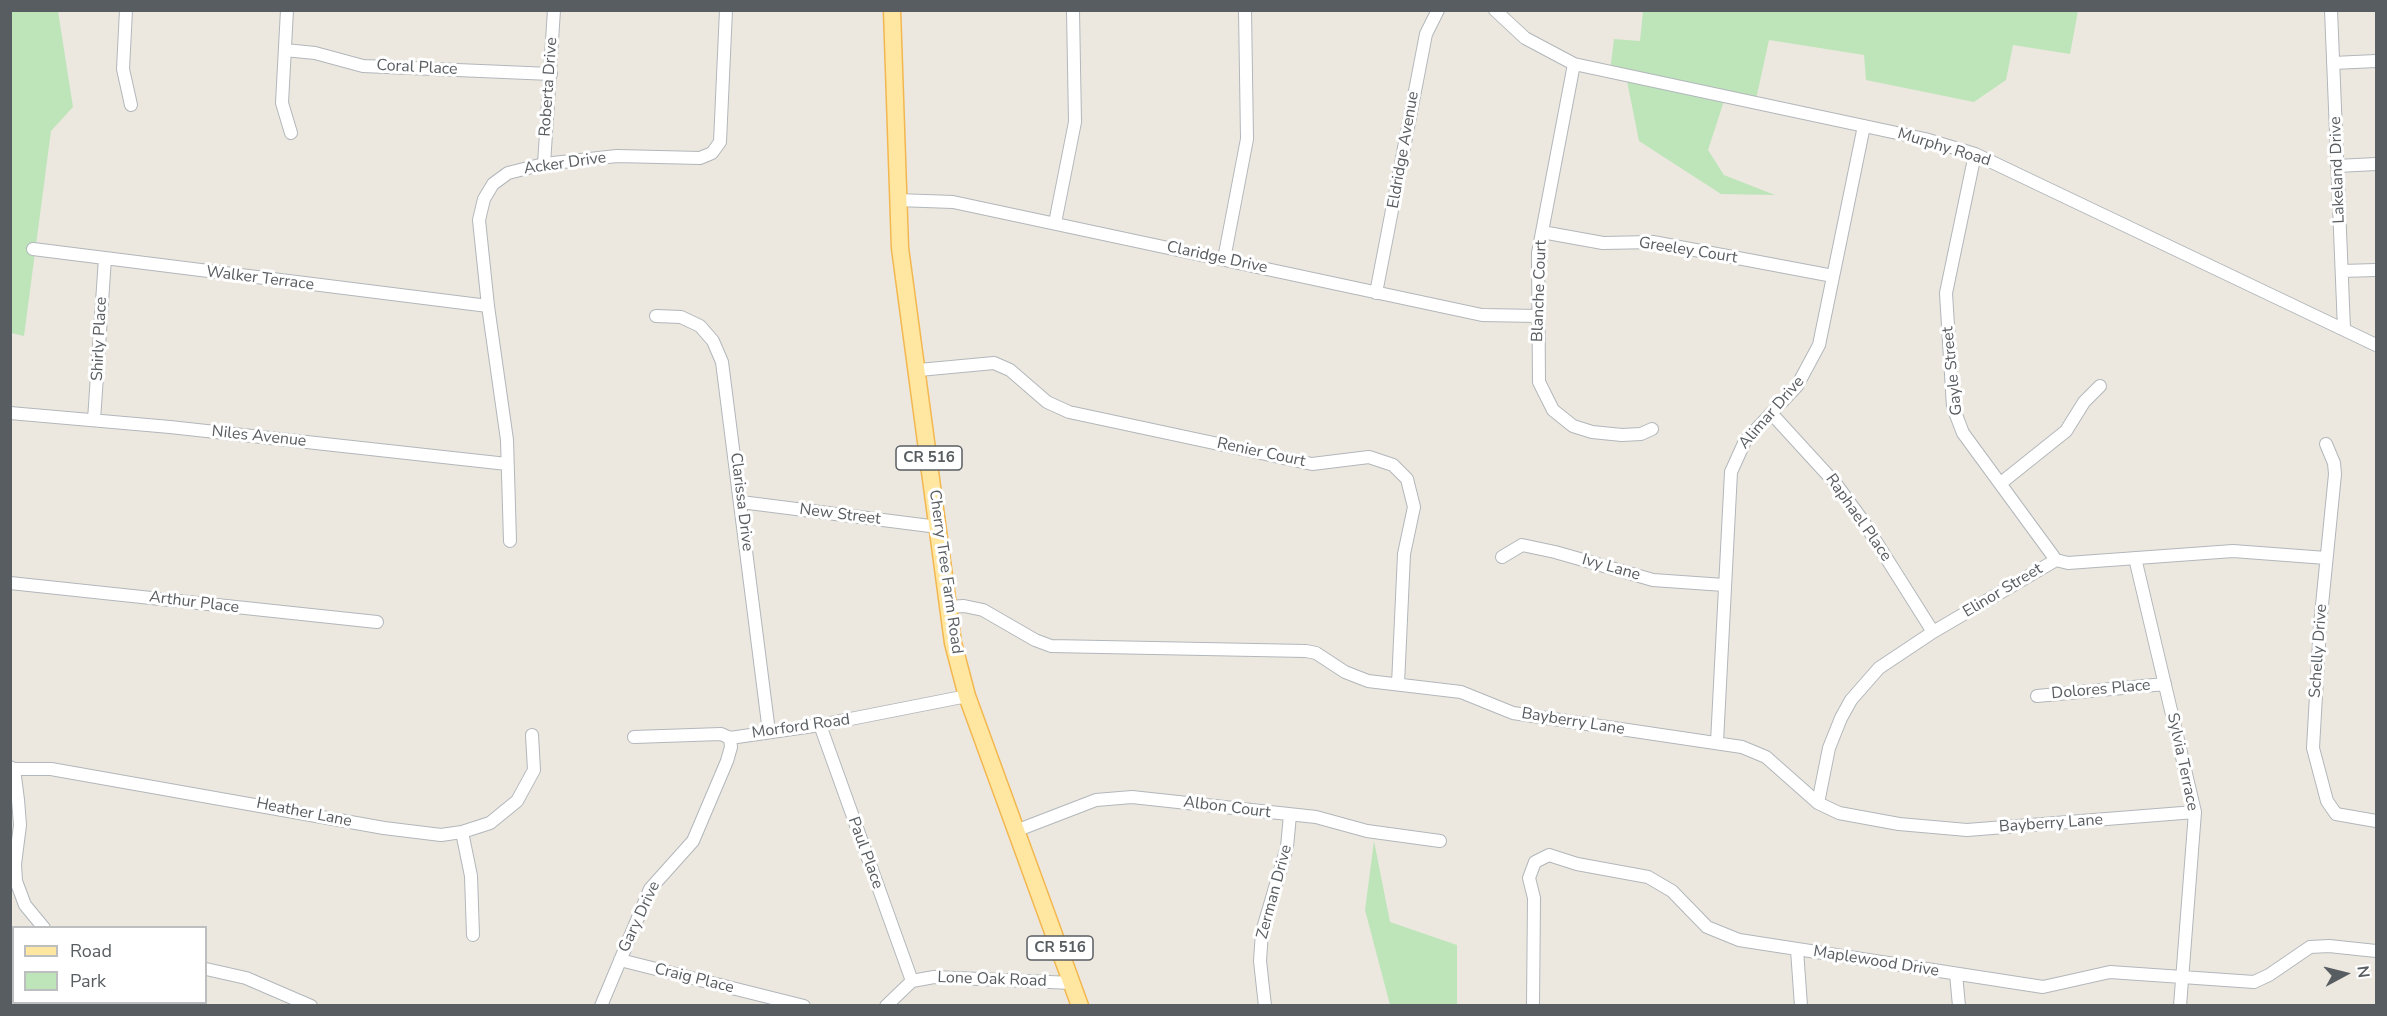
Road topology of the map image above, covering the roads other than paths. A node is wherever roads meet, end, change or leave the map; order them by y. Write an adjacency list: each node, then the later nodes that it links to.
1 (126, 10): 16 (street)
2 (286, 10): 11 (street)
3 (554, 10): 15 (street, Roberta Drive)
4 (726, 10): 20 (street, Acker Drive)
5 (892, 10): 23 (main road, Cherry Tree Farm Road / CR 516)
6 (1073, 10): 24 (street)
7 (1245, 10): 28 (street)
8 (1438, 10): 32 (street, Eldridge Avenue)
9 (1495, 10): 14 (street, Murphy Road)
10 (2331, 10): 13 (street, Lakeland Drive)
11 (285, 50): 15 (street, Coral Place); 18 (street)
12 (2376, 61): 13 (street)
13 (2333, 63): 22 (street, Lakeland Drive)
14 (1574, 64): 17 (street, Murphy Road); 25 (street, Blanche Court)
15 (551, 74): 20 (street, Roberta Drive)
16 (131, 105)
17 (1864, 126): 19 (street, Murphy Road); 31 (street, Alimar Drive)
18 (291, 133)
19 (1975, 154): 36 (street, Murphy Road); 46 (street, Gayle Street)
20 (544, 164): 33 (street, Acker Drive)
21 (2376, 164): 22 (street)
22 (2337, 166): 30 (street, Lakeland Drive)
23 (897, 200): 24 (street, Claridge Drive); 38 (main road, Cherry Tree Farm Road / CR 516)
24 (1054, 223): 28 (street, Claridge Drive)
25 (1542, 232): 31 (street, Greeley Court); 35 (street, Blanche Court)
26 (33, 249): 27 (street, Walker Terrace)
27 (105, 258): 33 (street, Walker Terrace); 42 (street, Shirly Place)
28 (1224, 259): 32 (street, Claridge Drive)
29 (2376, 270): 30 (street)
30 (2342, 271): 36 (street, Lakeland Drive)
31 (1833, 276): 41 (street, Alimar Drive)
32 (1376, 293): 35 (street, Claridge Drive)
33 (488, 306): 45 (street, Acker Drive)
34 (656, 316): 47 (street, Clarissa Drive)
35 (1538, 316): 43 (street, Blanche Court)
36 (2344, 329): 37 (street, Murphy Road)
37 (2376, 345)
38 (919, 370): 48 (main road, Cherry Tree Farm Road / CR 516); 59 (street, Renier Court)
39 (2100, 386): 46 (street)
40 (10, 413): 42 (street, Niles Avenue)
41 (1771, 413): 55 (street, Alimar Drive); 58 (street, Raphael Place)
42 (94, 420): 45 (street, Niles Avenue)
43 (1652, 429)
44 (2326, 444): 52 (street, Schelly Drive)
45 (507, 464): 49 (street, Acker Drive)
46 (2001, 483): 53 (street, Gayle Street)
47 (741, 502): 48 (street, New Street); 64 (street, Clarissa Drive)
48 (938, 527): 56 (main road, Cherry Tree Farm Road / CR 516)
49 (510, 541)
50 (1502, 557): 55 (street, Ivy Lane)
51 (2135, 558): 52 (street, Elinor Street); 53 (street, Elinor Street); 60 (street, Sylvia Terrace)
52 (2326, 558): 73 (street, Schelly Drive)
53 (2056, 560): 58 (street, Elinor Street)
54 (10, 583): 57 (street, Arthur Place)
55 (1724, 585): 68 (street, Alimar Drive)
56 (948, 607): 59 (street, Bayberry Lane); 61 (main road, Cherry Tree Farm Road / CR 516)
57 (377, 622)
58 (1933, 632): 70 (street, Elinor Street)
59 (1398, 684): 68 (street, Bayberry Lane)
60 (2165, 684): 62 (street, Dolores Place); 71 (street, Sylvia Terrace)
61 (967, 696): 63 (street, Morford Road); 74 (main road, Cherry Tree Farm Road / CR 516)
62 (2037, 696)
63 (820, 725): 64 (street, Morford Road); 85 (street, Paul Place)
64 (769, 732): 67 (street, Morford Road)
65 (532, 735): 75 (street, Heather Lane)
66 (634, 738): 67 (street, Morford Road)
67 (730, 738): 81 (street, Gary Drive)
68 (1717, 742): 70 (street, Bayberry Lane)
69 (12, 768): 75 (street, Heather Lane); 77 (street)
70 (1818, 803): 71 (street, Bayberry Lane)
71 (2195, 812): 84 (street, Sylvia Terrace)
72 (1290, 815): 74 (street, Albon Court); 76 (street, Albon Court); 92 (street, Zerman Drive)
73 (2376, 821)
74 (1018, 830): 86 (main road, Cherry Tree Farm Road / CR 516)
75 (462, 832): 78 (street)
76 (1440, 841)
77 (43, 926)
78 (473, 935)
79 (1797, 950): 83 (street, Maplewood Drive); 93 (street, Maplewood Drive); 94 (street)
80 (2376, 951): 84 (street, Maplewood Drive)
81 (620, 960): 88 (street, Gary Drive); 89 (street, Craig Place)
82 (207, 969): 87 (street)
83 (1956, 974): 84 (street, Maplewood Drive); 95 (street)
84 (2182, 977): 96 (street, Sylvia Terrace)
85 (912, 981): 86 (street, Lone Oak Road); 90 (street)
86 (1072, 983): 91 (main road, Cherry Tree Farm Road / CR 516)
87 (311, 1005)
88 (601, 1005)
89 (804, 1005)
90 (886, 1005)
91 (1080, 1005)
92 (1264, 1005)
93 (1533, 1005)
94 (1801, 1005)
95 (1959, 1005)
96 (2180, 1005)

